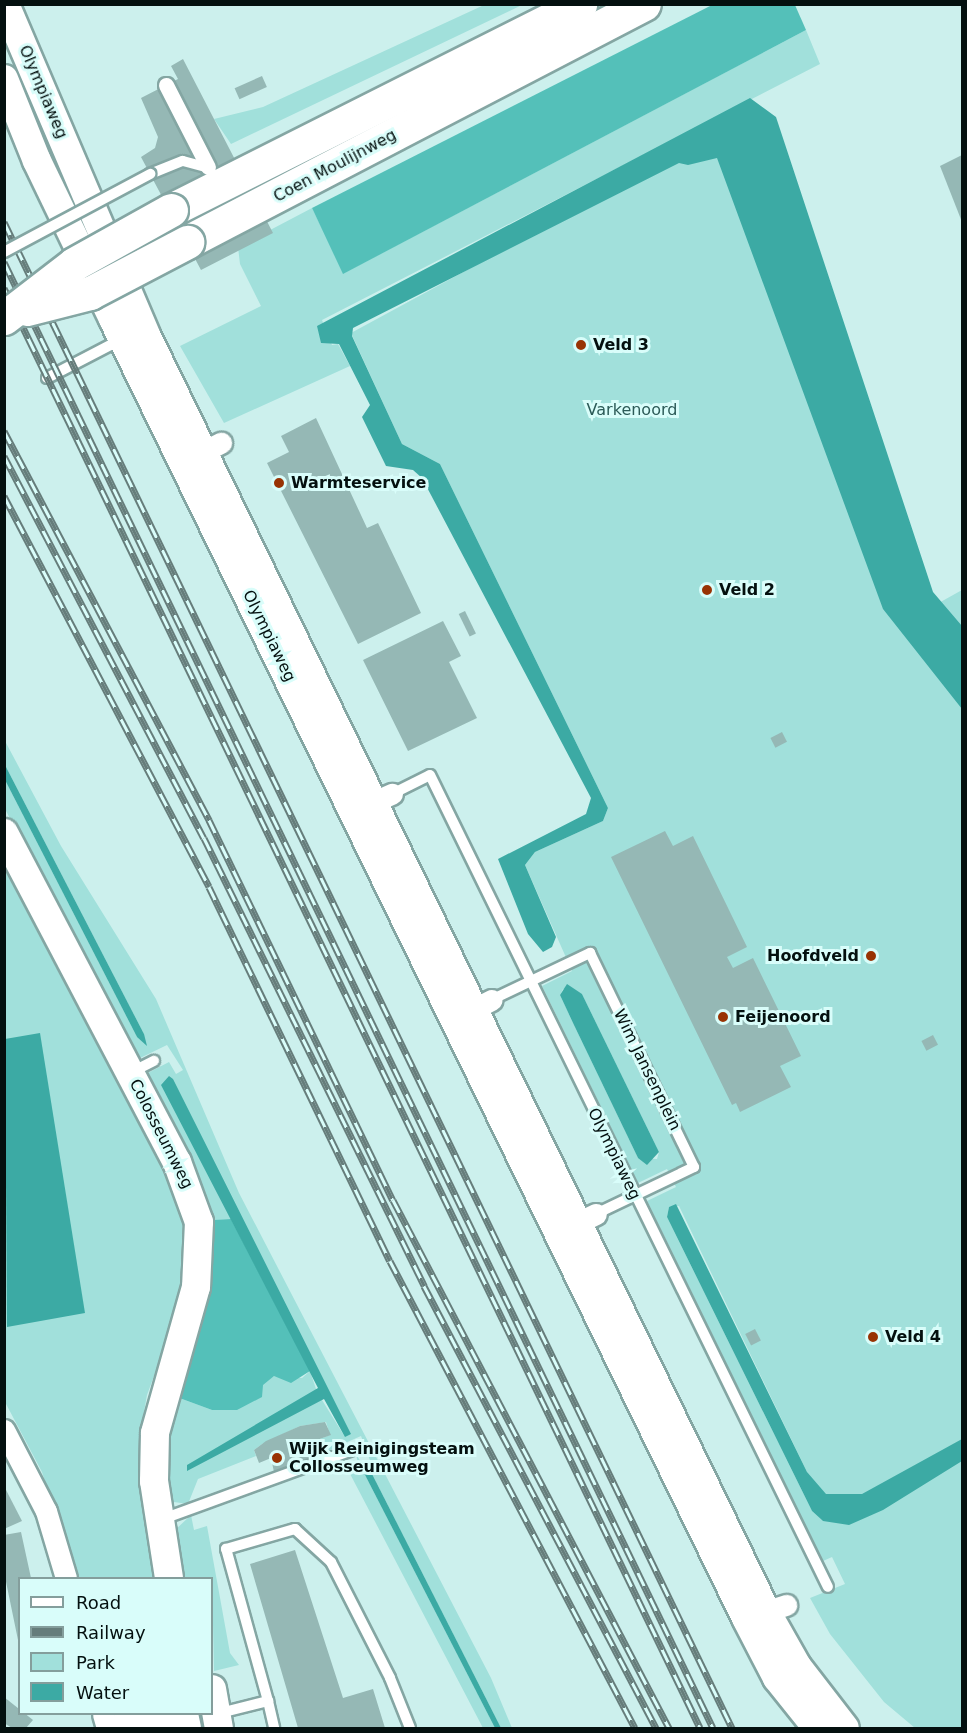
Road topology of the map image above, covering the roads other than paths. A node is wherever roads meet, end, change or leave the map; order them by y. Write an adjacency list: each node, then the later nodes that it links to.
1 (5, 4): 6 (main road, Olympiaweg)
2 (580, 4): 8 (main road, Coen Moulijnweg)
3 (644, 4): 9 (main road, Coen Moulijnweg)
4 (4, 79): 7 (main road, Olympiaweg)
5 (166, 85): 8 (street)
6 (66, 148): 7 (main road, Olympiaweg); 14 (main road, Olympiaweg)
7 (37, 161): 12 (main road, Olympiaweg)
8 (221, 173): 9 (lane); 10 (lane, bridge); 11 (main road, Coen Moulijnweg, bridge)
9 (250, 211): 11 (main road, Coen Moulijnweg, bridge)
10 (4, 252)
11 (12, 314)
12 (123, 339): 13 (lane); 14 (main road, Olympiaweg)
13 (47, 378)
14 (203, 452): 15 (main road, Olympiaweg)
15 (373, 802): 17 (lane, Olympiaweg); 18 (main road, Olympiaweg)
16 (4, 833): 23 (main road, Colosseumweg)
17 (530, 982): 18 (lane, Wim Jansenplein); 19 (lane, Olympiaweg); 19 (lane, Wim Jansenplein)
18 (473, 1010): 20 (main road, Olympiaweg)
19 (634, 1196): 20 (lane, Wim Jansenplein); 26 (lane, Olympiaweg)
20 (578, 1223): 27 (main road, Olympiaweg)
21 (4, 1430): 25 (street)
22 (352, 1450): 23 (lane)
23 (160, 1520): 24 (main road, Colosseumweg)
24 (171, 1574)
25 (66, 1577)
26 (828, 1587)
27 (766, 1611): 36 (main road, Olympiaweg); 37 (main road, Olympiaweg)
28 (267, 1701): 29 (lane); 34 (lane); 35 (lane)
29 (214, 1711)
30 (165, 1715): 32 (street)
31 (209, 1715): 33 (street)
32 (116, 1728)
33 (192, 1728)
34 (274, 1728)
35 (410, 1728)
36 (817, 1728)
37 (845, 1728)

